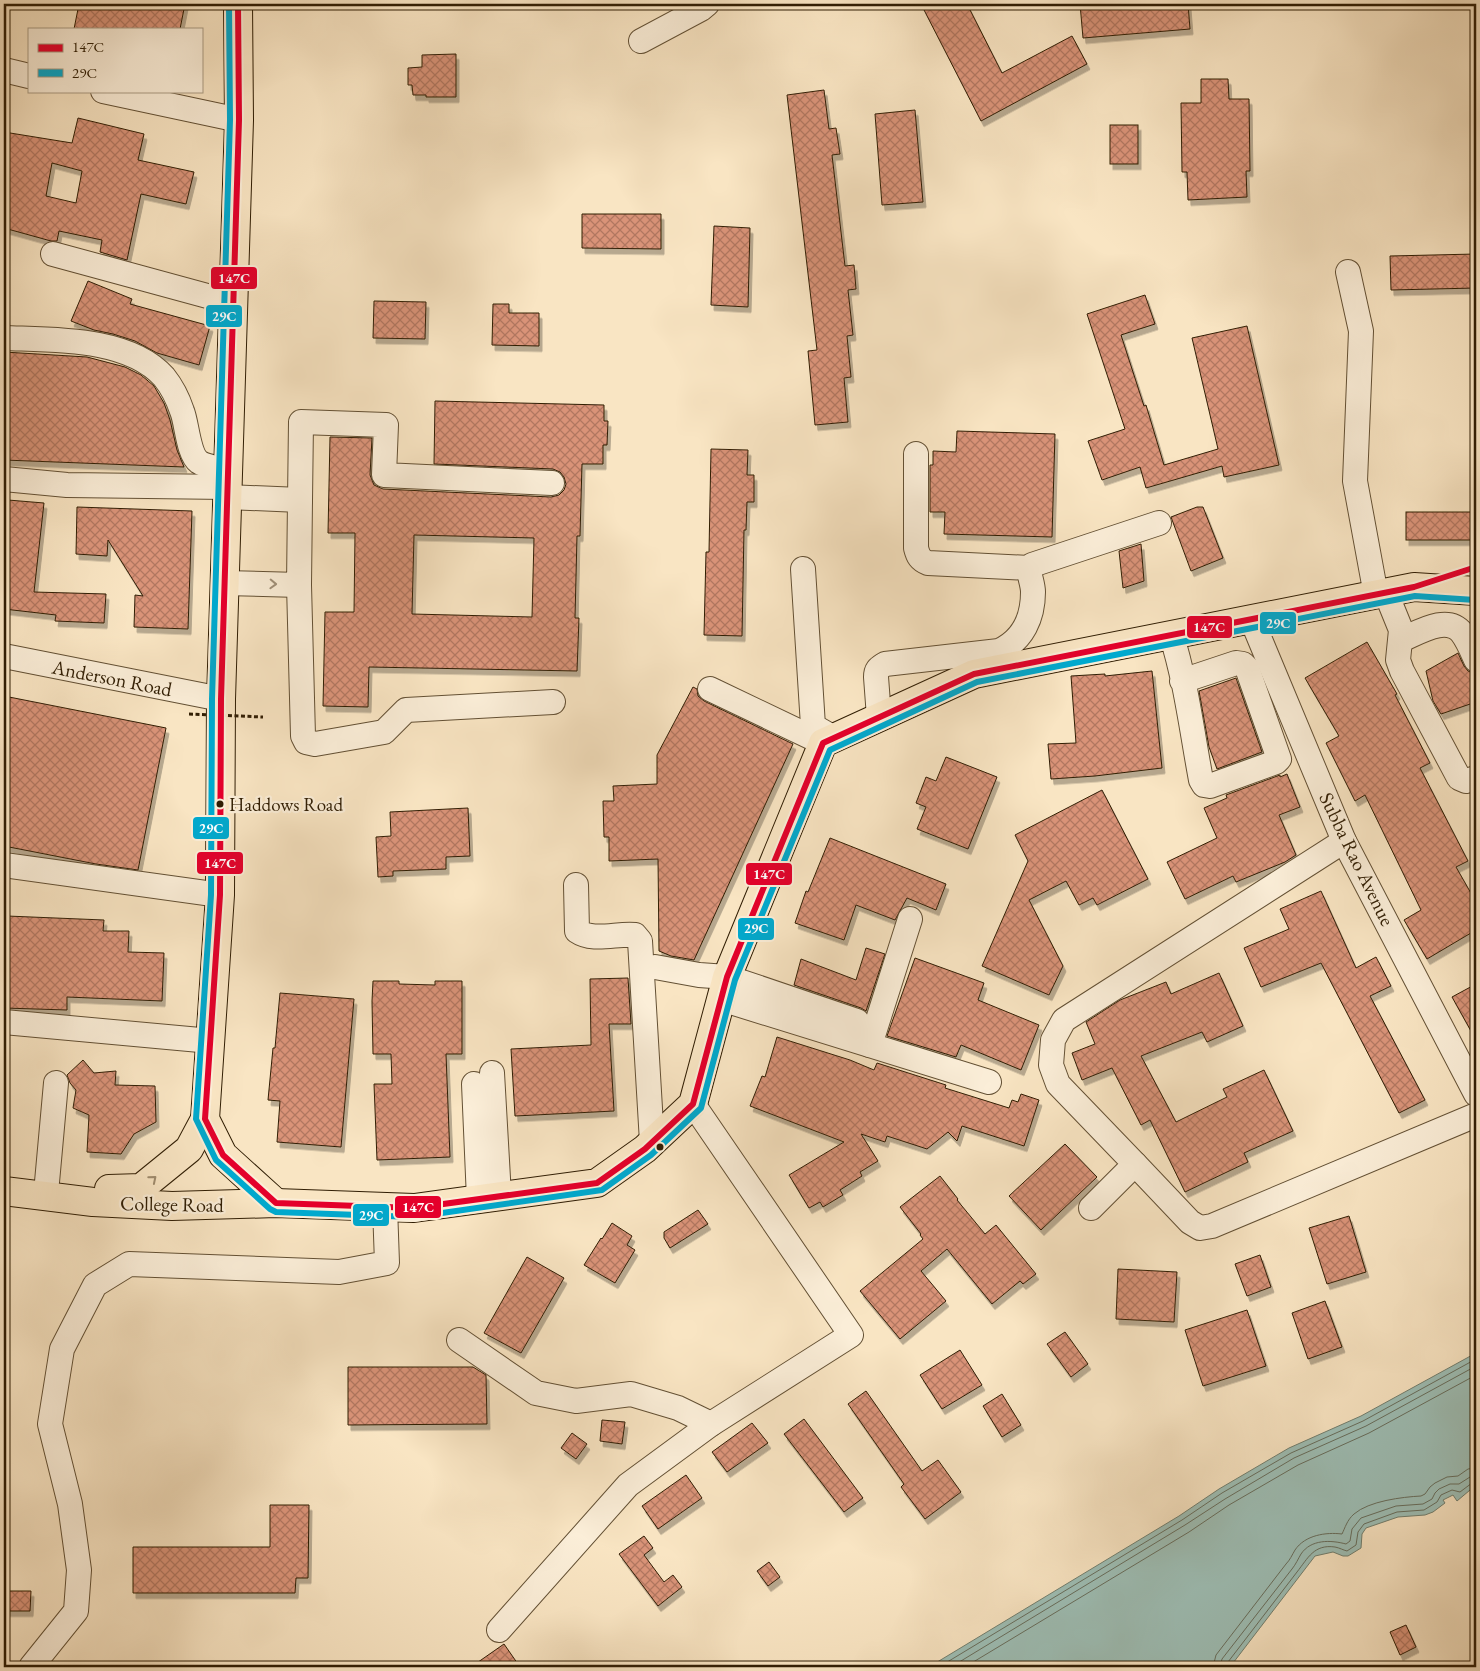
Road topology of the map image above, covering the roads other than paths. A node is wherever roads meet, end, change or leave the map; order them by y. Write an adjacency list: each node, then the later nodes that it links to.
1 (238, 4): 7 (main road)
2 (707, 4): 3 (street)
3 (640, 41)
4 (4, 70): 5 (street)
5 (28, 76)
6 (108, 92): 7 (street)
7 (239, 120): 10 (main road)
8 (53, 254): 10 (street)
9 (1348, 272): 23 (street)
10 (233, 303): 15 (main road)
11 (4, 338): 15 (street)
12 (916, 454): 18 (street)
13 (4, 479): 15 (street)
14 (552, 483): 16 (street)
15 (227, 485): 16 (street); 20 (main road)
16 (300, 500): 21 (street)
17 (1159, 523): 18 (street)
18 (1029, 568): 33 (street)
19 (803, 570): 34 (street)
20 (224, 583): 21 (street, one-way to 21); 31 (main road)
21 (299, 585): 32 (street)
22 (1476, 591): 23 (main road)
23 (1381, 594): 24 (main road); 26 (street)
24 (1251, 618): 25 (main road); 35 (street, Subba Rao Avenue)
25 (1171, 634): 29 (street); 33 (main road)
26 (1401, 640): 28 (street); 37 (street)
27 (4, 656): 31 (street, Anderson Road)
28 (1476, 660)
29 (1182, 681): 36 (street); 36 (street)
30 (710, 689): 34 (street)
31 (221, 699): 41 (main road)
32 (553, 702)
33 (879, 717): 34 (main road)
34 (829, 741): 44 (main road)
35 (1307, 753): 36 (street); 38 (street, Subba Rao Avenue)
36 (1276, 762)
37 (1476, 778)
38 (1344, 841): 52 (street, Subba Rao Avenue); 57 (street)
39 (4, 864): 41 (street)
40 (576, 885): 56 (street)
41 (220, 895): 47 (main road)
42 (910, 920): 48 (street)
43 (655, 967): 44 (street)
44 (724, 988): 45 (street); 48 (street); 53 (main road)
45 (857, 1021)
46 (4, 1022): 47 (street)
47 (211, 1041): 55 (main road)
48 (870, 1045): 50 (street)
49 (483, 1079): 61 (street)
50 (989, 1082)
51 (56, 1083): 59 (street)
52 (1476, 1094)
53 (693, 1104): 56 (main road, College Road); 66 (street)
54 (1476, 1115): 57 (street)
55 (205, 1119): 59 (main road, College Road, one-way to 55); 62 (main road)
56 (652, 1142): 61 (main road, College Road)
57 (1135, 1164): 64 (street)
58 (4, 1177): 59 (main road, College Road)
59 (47, 1182)
60 (4, 1191): 62 (main road, College Road)
61 (489, 1198): 63 (main road, College Road)
62 (276, 1203): 63 (main road, College Road)
63 (385, 1207): 68 (street)
64 (1091, 1208)
65 (459, 1340): 66 (street)
66 (711, 1424): 67 (street)
67 (499, 1630)
68 (31, 1667)

